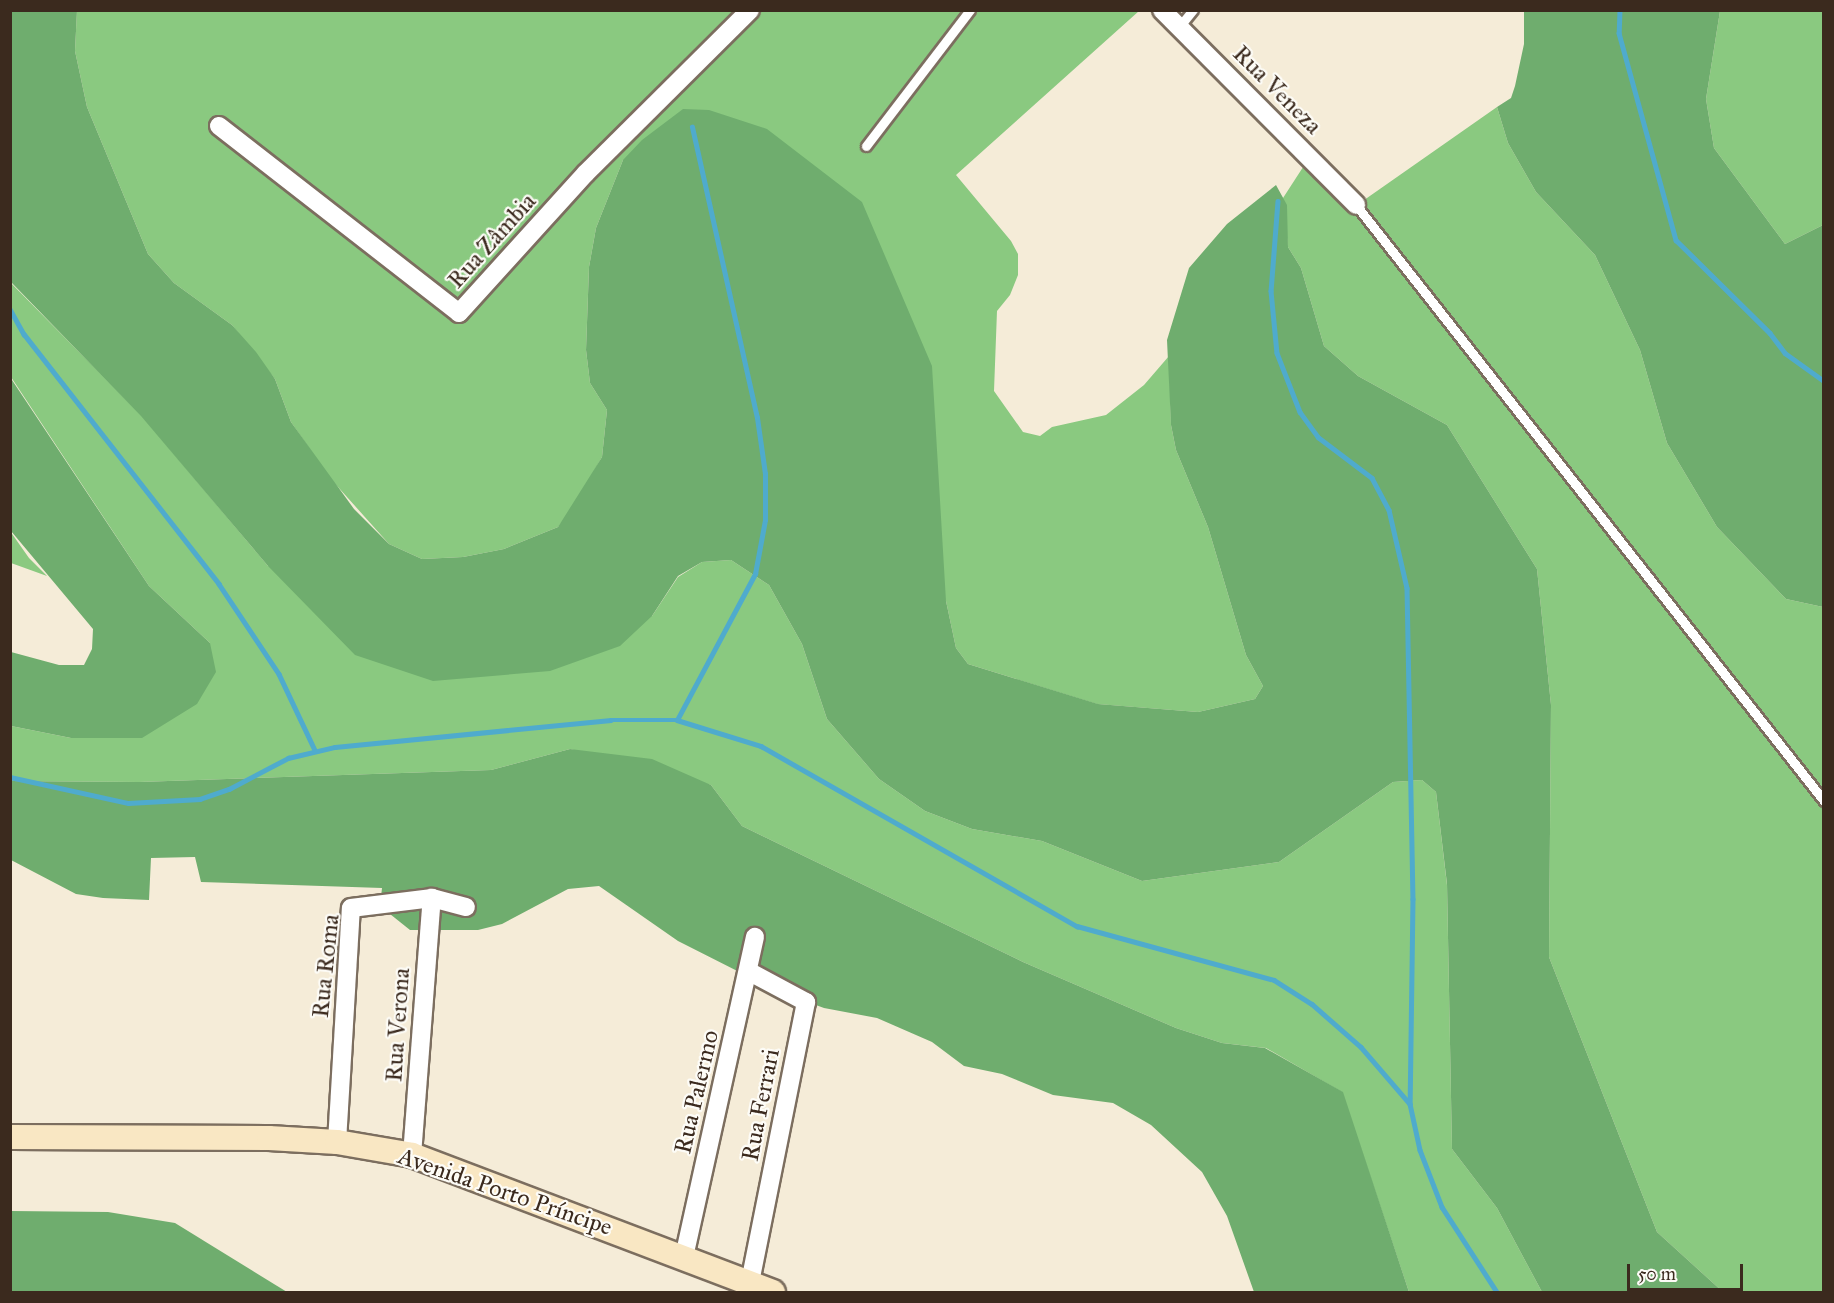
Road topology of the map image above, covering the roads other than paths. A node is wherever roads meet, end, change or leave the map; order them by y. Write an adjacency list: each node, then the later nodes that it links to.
1 (750, 10): 6 (street, Rua Zâmbia)
2 (970, 10): 7 (lane)
3 (1162, 10): 5 (street, Rua Veneza)
4 (1193, 10): 5 (lane)
5 (1179, 27): 8 (street, Rua Veneza)
6 (219, 126)
7 (866, 146)
8 (1356, 205): 9 (lane)
9 (1824, 801)
10 (432, 898): 11 (street, Rua Roma); 15 (street, Rua Roma); 16 (street, Rua Verona)
11 (466, 907)
12 (754, 937): 13 (street, Rua Palermo)
13 (748, 971): 17 (street, Rua Palermo); 18 (street, Rua Ferrari)
14 (10, 1137): 15 (street, Avenida Porto Príncipe)
15 (337, 1142): 16 (street, Avenida Porto Príncipe)
16 (412, 1155): 17 (street, Avenida Porto Príncipe)
17 (684, 1257): 18 (street, Avenida Porto Príncipe)
18 (750, 1281): 19 (street, Avenida Porto Príncipe)
19 (772, 1293)

